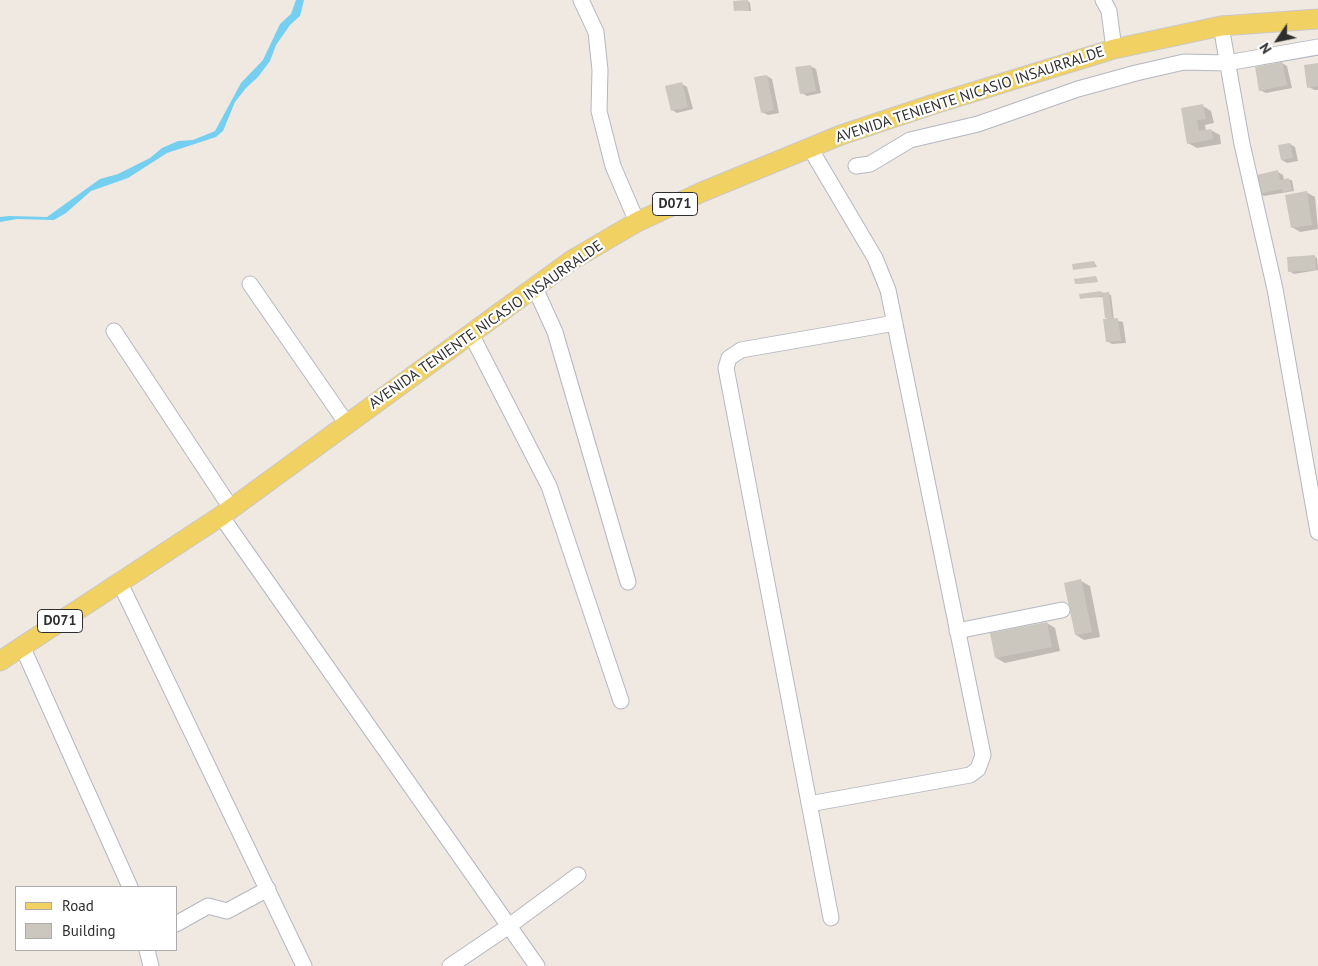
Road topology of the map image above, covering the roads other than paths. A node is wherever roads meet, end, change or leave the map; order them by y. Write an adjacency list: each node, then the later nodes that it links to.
1 (581, 0): 10 (street)
2 (1103, 0): 6 (street)
3 (1318, 19): 4 (main road, AVENIDA TENIENTE NICASIO INSAURRALDE / D071)
4 (1221, 26): 6 (main road, AVENIDA TENIENTE NICASIO INSAURRALDE / D071); 7 (street)
5 (1318, 47): 7 (street)
6 (1114, 49): 8 (main road, AVENIDA TENIENTE NICASIO INSAURRALDE / D071)
7 (1227, 63): 9 (street); 18 (street)
8 (810, 148): 10 (main road, AVENIDA TENIENTE NICASIO INSAURRALDE / D071); 13 (street)
9 (856, 166)
10 (637, 222): 12 (main road, AVENIDA TENIENTE NICASIO INSAURRALDE / D071)
11 (250, 284): 16 (street)
12 (535, 288): 15 (main road, AVENIDA TENIENTE NICASIO INSAURRALDE / D071); 20 (street)
13 (895, 323): 22 (street); 26 (street)
14 (114, 331): 17 (street)
15 (471, 334): 16 (main road, AVENIDA TENIENTE NICASIO INSAURRALDE / D071); 25 (street)
16 (347, 424): 17 (main road, AVENIDA TENIENTE NICASIO INSAURRALDE / D071)
17 (226, 512): 19 (main road, AVENIDA TENIENTE NICASIO INSAURRALDE / D071); 32 (street)
18 (1318, 532)
19 (119, 581): 23 (main road, D071); 29 (street)
20 (628, 582)
21 (1062, 610): 22 (street)
22 (957, 631): 26 (street)
23 (22, 646): 24 (main road, D071); 28 (street)
24 (0, 661)
25 (621, 701)
26 (809, 804): 30 (street)
27 (578, 875): 32 (street)
28 (130, 886)
29 (268, 889): 31 (street); 35 (street)
30 (831, 918)
31 (178, 923)
32 (509, 926): 36 (street); 37 (street)
33 (147, 951): 34 (street)
34 (151, 966)
35 (304, 966)
36 (450, 966)
37 (537, 966)

